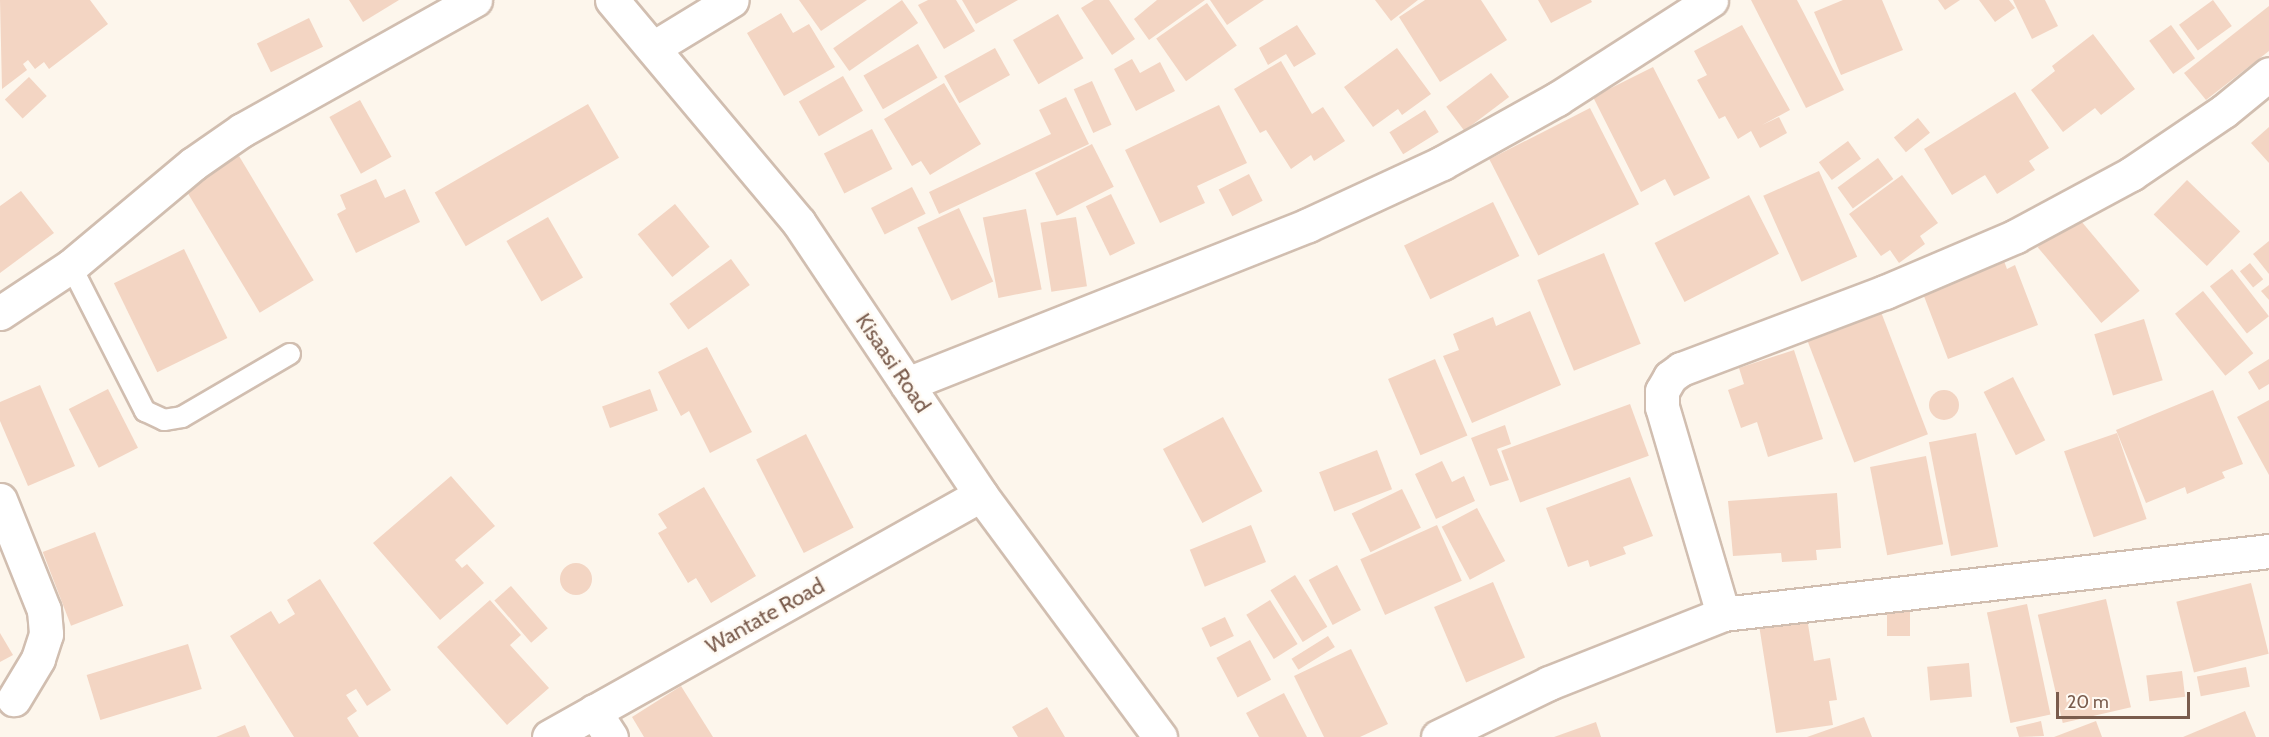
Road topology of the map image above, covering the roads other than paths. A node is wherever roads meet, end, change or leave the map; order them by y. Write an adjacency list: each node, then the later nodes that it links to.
1 (476, 0): 7 (street)
2 (612, 0): 5 (street, Kisaasi Road)
3 (732, 0): 5 (street)
4 (1710, 0): 10 (street)
5 (652, 48): 10 (street, Kisaasi Road)
6 (2269, 74): 14 (street)
7 (71, 266): 8 (street); 9 (lane)
8 (0, 313)
9 (290, 354)
10 (907, 384): 11 (street, Kisaasi Road)
11 (981, 495): 16 (street, Wantate Road); 18 (street, Kisaasi Road)
12 (0, 500): 15 (street)
13 (2269, 551): 14 (street)
14 (1723, 614): 19 (street)
15 (14, 699)
16 (602, 724): 17 (street, Wantate Road)
17 (549, 737)
18 (1160, 737)
19 (1438, 737)

